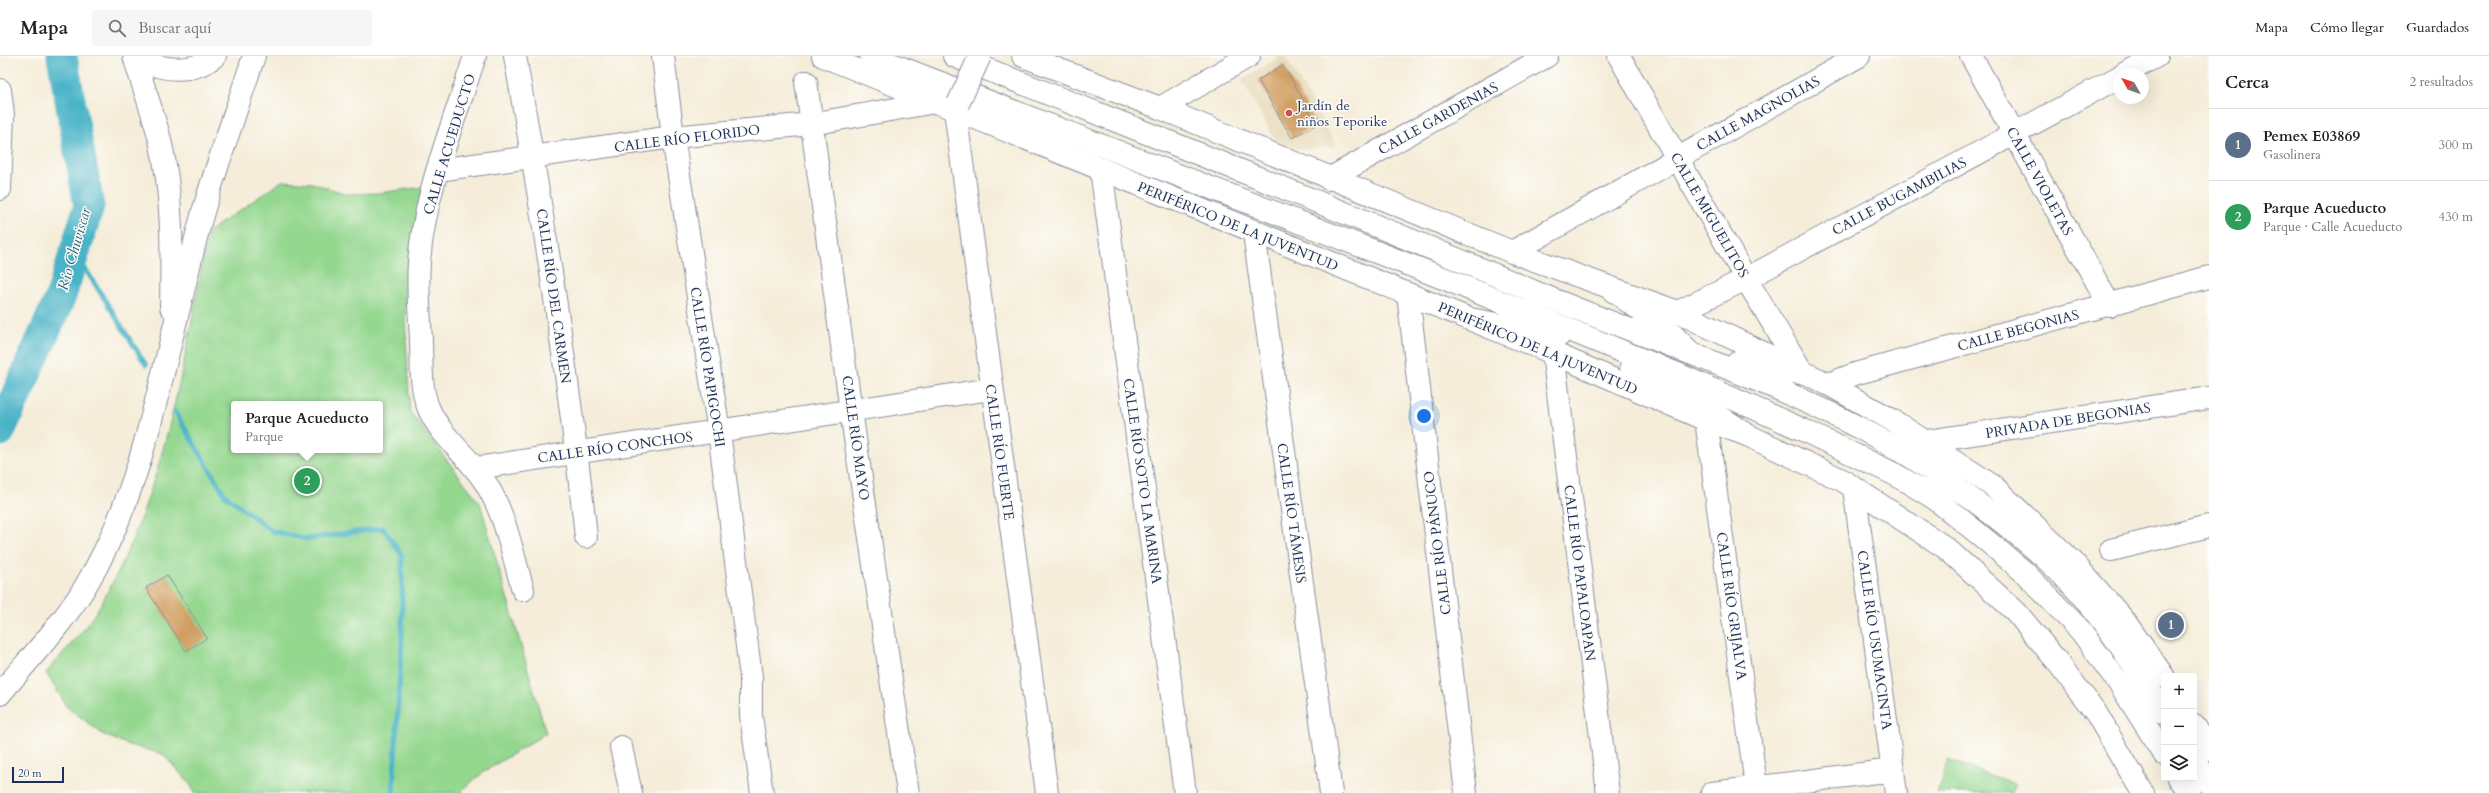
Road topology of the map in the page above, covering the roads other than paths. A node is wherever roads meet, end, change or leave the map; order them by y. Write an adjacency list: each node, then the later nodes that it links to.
1 (134, 56): 46 (main road)
2 (137, 56): 3 (main road)
3 (215, 56)
4 (254, 56): 46 (main road)
5 (475, 56): 32 (main road, CALLE ACUEDUCTO)
6 (515, 56): 30 (main road, CALLE RÍO DEL CARMEN)
7 (663, 56): 29 (main road, CALLE RÍO PAPIGOCHI)
8 (823, 56): 23 (main road, PERIFÉRICO DE LA JUVENTUD)
9 (871, 56): 45 (main road, PERIFÉRICO DE LA JUVENTUD)
10 (954, 56): 49 (main road)
11 (980, 56): 24 (main road, bridge)
12 (1023, 56): 25 (main road)
13 (1249, 56): 25 (main road)
14 (1547, 56): 34 (main road, CALLE GARDENIAS)
15 (1619, 56): 31 (main road, CALLE MIGUELITOS)
16 (1859, 56): 31 (main road, CALLE MAGNOLIAS)
17 (1971, 56): 28 (main road, CALLE VIOLETAS)
18 (2157, 56): 19 (main road)
19 (2135, 68)
20 (2113, 80): 28 (main road, CALLE BUGAMBILIAS)
21 (806, 82): 27 (main road, CALLE RÍO MAYO)
22 (0, 90): 26 (main road)
23 (935, 102): 24 (main road, PERIFÉRICO DE LA JUVENTUD); 27 (main road, CALLE RÍO FLORIDO)
24 (956, 107): 33 (main road, PERIFÉRICO DE LA JUVENTUD); 53 (main road, CALLE RÍO FUERTE)
25 (1160, 108): 34 (main road)
26 (2, 117): 35 (main road)
27 (811, 124): 29 (main road, CALLE RÍO FLORIDO); 55 (main road, CALLE RÍO MAYO)
28 (2014, 134): 39 (main road, CALLE BUGAMBILIAS); 42 (main road, CALLE VIOLETAS)
29 (673, 137): 30 (main road, CALLE RÍO FLORIDO); 57 (main road, CALLE RÍO PAPIGOCHI)
30 (533, 158): 32 (main road, CALLE RÍO FLORIDO); 60 (main road, CALLE RÍO DEL CARMEN)
31 (1677, 158): 37 (main road, CALLE MAGNOLIAS); 39 (main road, CALLE MIGUELITOS)
32 (438, 170): 61 (main road, CALLE ACUEDUCTO)
33 (1100, 170): 36 (main road, PERIFÉRICO DE LA JUVENTUD); 85 (main road, CALLE RÍO SOTO LA MARINA)
34 (1329, 179): 37 (main road)
35 (0, 189)
36 (1254, 233): 41 (main road, PERIFÉRICO DE LA JUVENTUD); 86 (main road, CALLE RÍO TÁMESIS)
37 (1512, 252): 40 (main road)
38 (2209, 277): 42 (main road, CALLE BEGONIAS)
39 (1746, 279): 43 (main road, CALLE BUGAMBILIAS); 51 (main road, CALLE MIGUELITOS)
40 (1612, 290): 43 (main road); 49 (main road)
41 (1408, 294): 44 (main road, PERIFÉRICO DE LA JUVENTUD); 87 (main road, CALLE RÍO PÁNUCO)
42 (2110, 306): 52 (main road, CALLE BEGONIAS)
43 (1678, 312): 51 (main road)
44 (1470, 320): 45 (main road); 48 (main road, PERIFÉRICO DE LA JUVENTUD)
45 (1586, 338): 47 (main road, PERIFÉRICO DE LA JUVENTUD)
46 (170, 344): 69 (main road)
47 (1607, 347): 58 (main road); 73 (main road, PERIFÉRICO DE LA JUVENTUD)
48 (1553, 353): 56 (main road, PERIFÉRICO DE LA JUVENTUD); 88 (main road, CALLE RÍO PAPALOAPAN)
49 (1690, 353): 50 (main road)
50 (1713, 362): 51 (main road); 70 (main road)
51 (1803, 373): 52 (main road)
52 (1828, 384): 59 (main road)
53 (991, 389): 55 (main road, CALLE RÍO CONCHOS); 84 (main road, CALLE RÍO FUERTE)
54 (2209, 398): 59 (main road, PRIVADA DE BEGONIAS)
55 (851, 412): 57 (main road, CALLE RÍO CONCHOS); 83 (main road, CALLE RÍO MAYO)
56 (1706, 420): 58 (main road, PERIFÉRICO DE LA JUVENTUD); 79 (main road, CALLE RÍO GRIJALVA)
57 (719, 432): 60 (main road, CALLE RÍO CONCHOS); 68 (main road, CALLE RÍO PAPIGOCHI)
58 (1747, 435): 62 (main road, PERIFÉRICO DE LA JUVENTUD)
59 (1927, 441): 67 (main road)
60 (577, 452): 61 (main road, CALLE RÍO CONCHOS); 64 (main road, CALLE RÍO DEL CARMEN)
61 (476, 468): 66 (main road, CALLE ACUEDUCTO)
62 (1854, 488): 76 (main road, CALLE RÍO USUMACINTA); 91 (main road, PERIFÉRICO DE LA JUVENTUD)
63 (2209, 526): 65 (main road)
64 (586, 537)
65 (2111, 550)
66 (523, 590)
67 (2161, 673)
68 (751, 678): 81 (main road, CALLE RÍO PAPIGOCHI); 82 (main road, CALLE RÍO PAPIGOCHI)
69 (0, 694)
70 (2161, 709)
71 (2197, 730): 74 (main road)
72 (621, 747): 80 (main road)
73 (2161, 749)
74 (2209, 750)
75 (2197, 765): 78 (main road)
76 (1893, 770): 79 (main road); 90 (main road, CALLE RÍO USUMACINTA)
77 (2181, 781): 92 (main road)
78 (2209, 784)
79 (1757, 790): 89 (main road)
80 (631, 793)
81 (762, 793)
82 (775, 793)
83 (908, 793)
84 (1047, 793)
85 (1185, 793)
86 (1331, 793)
87 (1466, 793)
88 (1608, 793)
89 (1712, 793)
90 (1896, 793)
91 (2143, 793)
92 (2189, 793)

